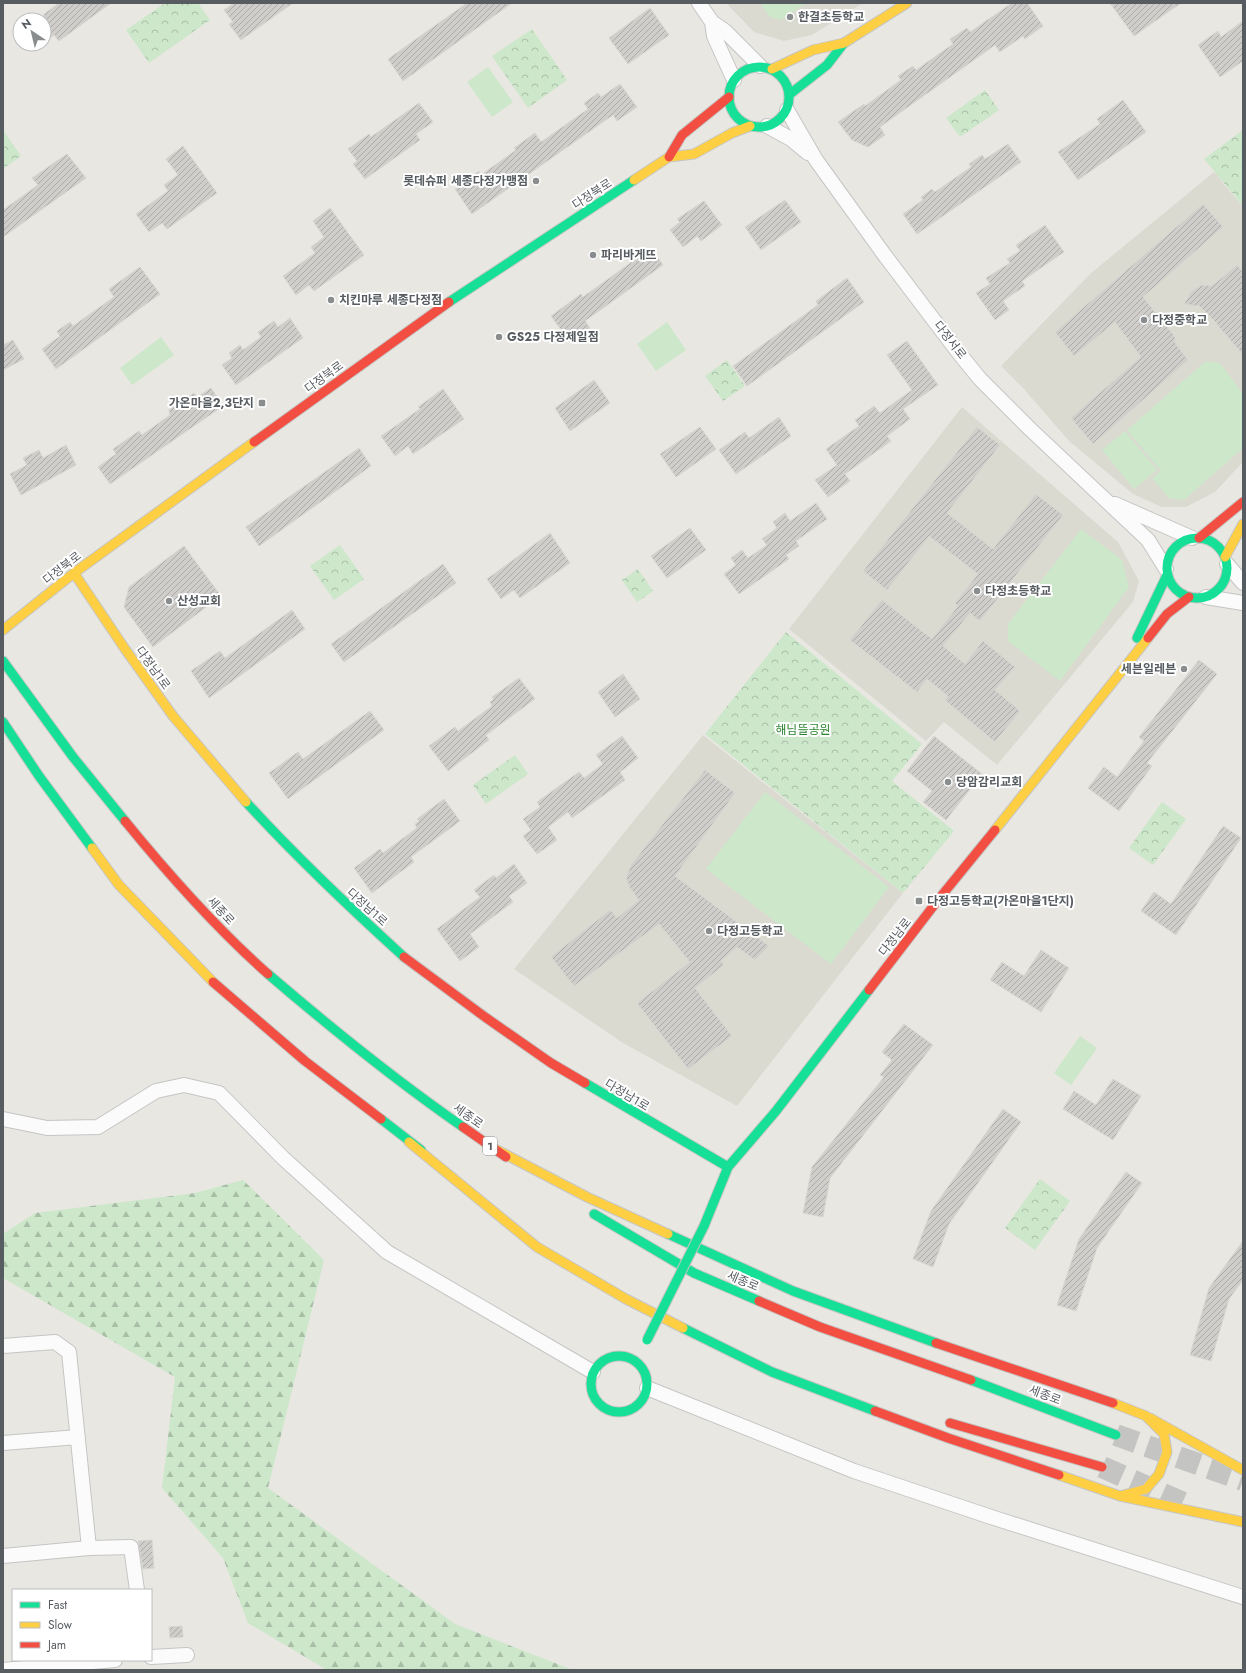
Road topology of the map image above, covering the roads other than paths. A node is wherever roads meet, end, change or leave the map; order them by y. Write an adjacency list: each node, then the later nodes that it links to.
1 (699, 3): 3 (street)
2 (907, 3): 4 (main road)
3 (712, 22): 5 (street); 6 (street)
4 (844, 43): 5 (main road); 7 (main road)
5 (766, 67): 6 (main road); 7 (main road)
6 (734, 80): 8 (main road)
7 (790, 94): 9 (main road)
8 (729, 97): 10 (main road); 12 (main road)
9 (787, 110): 11 (main road); 13 (street)
10 (750, 126): 11 (main road); 12 (main road)
11 (767, 126): 13 (street)
12 (669, 157): 20 (main road, 다정북로)
13 (816, 160): 14 (street, 다정서로)
14 (1107, 500): 17 (street); 19 (street, 다정서로)
15 (1243, 502): 17 (main road)
16 (1243, 524): 18 (main road)
17 (1195, 538): 18 (main road); 19 (main road)
18 (1226, 561): 21 (street); 23 (main road)
19 (1167, 572): 22 (main road); 27 (main road)
20 (74, 573): 25 (main road, 다정북로); 34 (main road, 다정남1로)
21 (1243, 582)
22 (1189, 597): 23 (main road); 27 (main road)
23 (1206, 597): 24 (street)
24 (1243, 603)
25 (3, 630)
26 (3, 661): 33 (main road, 세종로 / 1)
27 (1121, 672): 34 (main road, 다정남로)
28 (3, 722): 30 (main road)
29 (3, 734): 30 (main road)
30 (39, 776): 32 (main road)
31 (3, 1119): 42 (street)
32 (409, 1142): 36 (main road); 51 (main road)
33 (495, 1149): 35 (main road, 세종로 / 1); 44 (main road)
34 (728, 1167): 41 (main road, 다정남로, bridge)
35 (558, 1193)
36 (498, 1203)
37 (586, 1209): 46 (main road, 세종로)
38 (654, 1299): 39 (main road)
39 (674, 1310)
40 (3, 1346): 47 (street)
41 (640, 1350): 42 (main road); 43 (main road)
42 (593, 1372): 43 (main road)
43 (647, 1388): 56 (street)
44 (1146, 1416): 50 (main road); 51 (main road)
45 (942, 1420): 49 (main road)
46 (1116, 1435)
47 (78, 1437): 48 (street); 53 (street)
48 (3, 1443)
49 (1102, 1467)
50 (1243, 1470)
51 (1120, 1496): 52 (main road)
52 (1243, 1522)
53 (89, 1548): 54 (street); 55 (street)
54 (3, 1556)
55 (137, 1589)
56 (1243, 1597)
57 (187, 1655): 58 (street)
58 (152, 1657)
59 (104, 1661): 60 (street)
60 (3, 1670)

